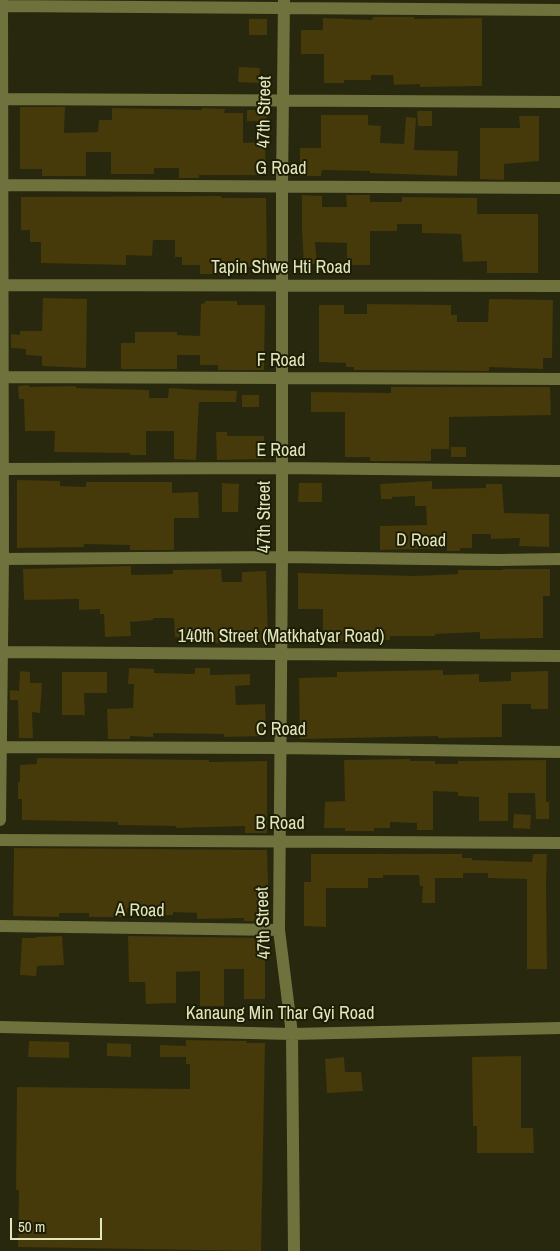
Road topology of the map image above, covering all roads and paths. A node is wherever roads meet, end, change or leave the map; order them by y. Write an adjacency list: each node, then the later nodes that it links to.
1 (2, 3): 2 (street); 4 (street)
2 (284, 4): 3 (street); 5 (street, 47th Street)
3 (560, 10)
4 (2, 98): 5 (street); 7 (street)
5 (283, 100): 6 (street); 8 (street, 47th Street)
6 (560, 102)
7 (2, 185): 8 (street, G Road); 11 (street)
8 (282, 186): 9 (street, G Road); 10 (street, 47th Street)
9 (560, 188)
10 (283, 285): 11 (street, Tapin Shwe Hti Road); 12 (street, Tapin Shwe Hti Road); 14 (street, 47th Street)
11 (2, 286): 13 (street)
12 (560, 286)
13 (3, 377): 14 (street, F Road); 17 (street)
14 (282, 378): 15 (street, F Road); 16 (street, 47th Street)
15 (560, 379)
16 (282, 468): 17 (street, E Road); 18 (street, E Road); 20 (street, 47th Street)
17 (3, 469): 19 (street)
18 (560, 471)
19 (2, 552): 20 (street, D Road); 22 (street)
20 (282, 557): 21 (street, D Road); 23 (street, 47th Street)
21 (560, 558)
22 (3, 652): 23 (street, 140th Street (Matkhatyar Road)); 25 (street)
23 (281, 654): 24 (street, 140th Street (Matkhatyar Road)); 27 (street, 47th Street)
24 (560, 656)
25 (1, 666): 26 (street)
26 (1, 747): 27 (street, C Road); 29 (street)
27 (281, 748): 28 (street, C Road); 31 (street, 47th Street)
28 (560, 752)
29 (0, 820)
30 (0, 840): 31 (street, B Road)
31 (281, 842): 32 (street, B Road); 34 (street, 47th Street)
32 (560, 843)
33 (0, 926): 34 (street, A Road)
34 (279, 930): 37 (street, 47th Street)
35 (0, 1027): 37 (street, Kanaung Min Thar Gyi Road)
36 (560, 1028): 37 (street, Kanaung Min Thar Gyi Road)
37 (292, 1034): 38 (street, 47th Street)
38 (294, 1251)

